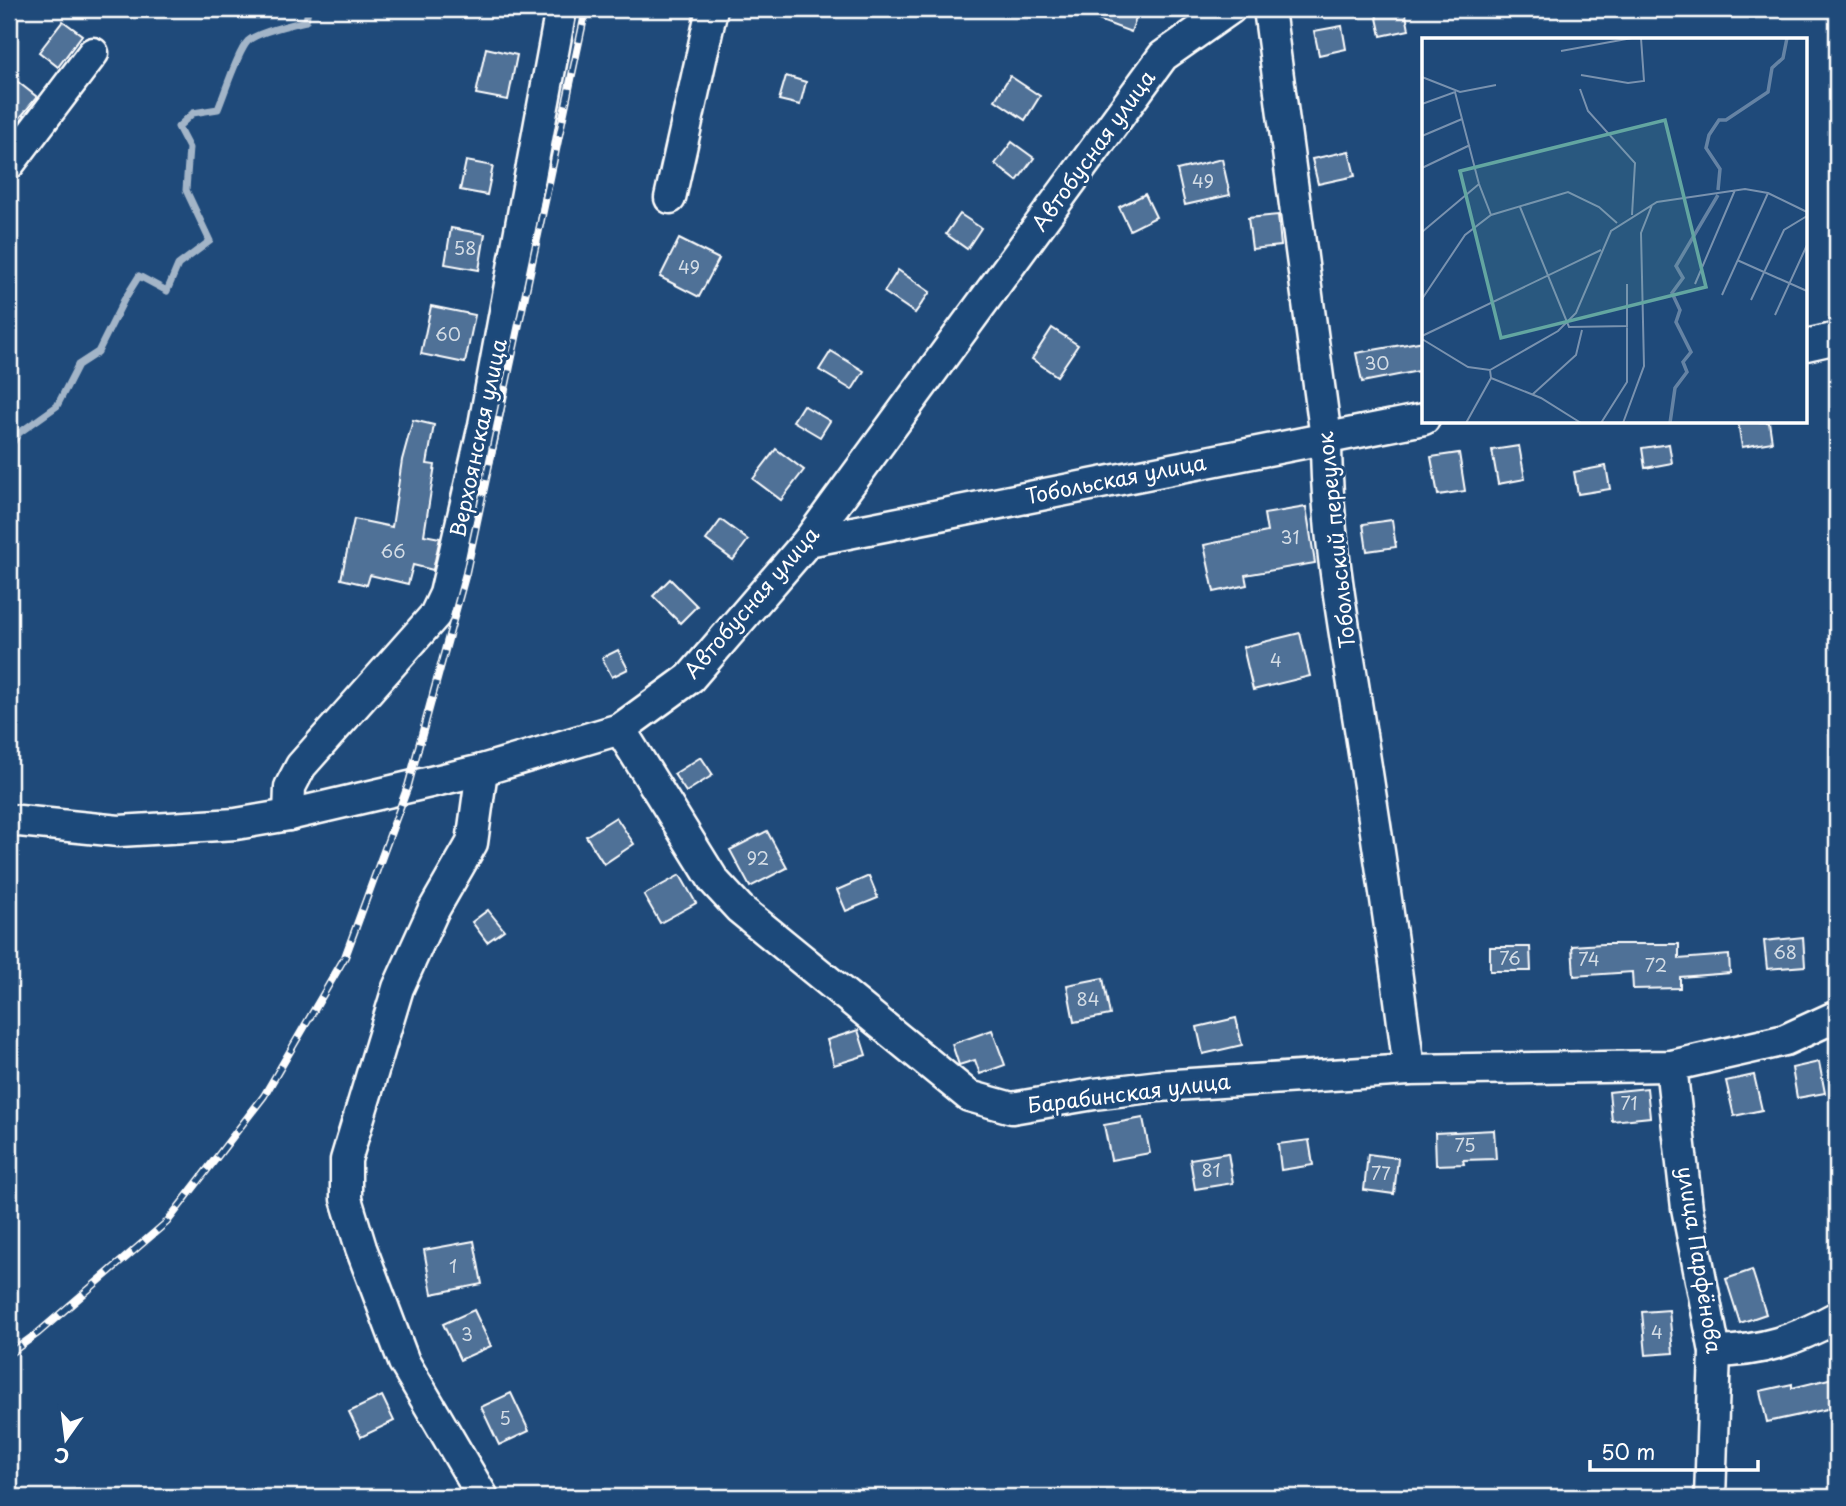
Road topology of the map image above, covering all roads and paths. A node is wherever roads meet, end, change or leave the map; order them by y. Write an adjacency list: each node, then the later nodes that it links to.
1 (561, 9): 15 (street, Верхоянская улица)
2 (712, 9): 7 (street)
3 (1230, 9): 12 (street, Автобусная улица)
4 (1269, 9): 11 (street, Тобольский переулок)
5 (93, 53): 6 (street)
6 (9, 164)
7 (670, 198)
8 (1837, 338): 9 (street)
9 (1808, 345)
10 (1422, 419): 11 (street, Тобольская улица)
11 (1326, 438): 12 (street, Тобольская улица); 19 (street, Тобольский переулок)
12 (808, 541): 13 (street, Автобусная улица)
13 (620, 729): 14 (street, Автобусная улица); 19 (street, Барабинская улица)
14 (482, 770): 15 (street, Автобусная улица); 22 (street)
15 (289, 816): 16 (street, Автобусная улица)
16 (9, 820)
17 (1837, 1016): 18 (street, Барабинская улица)
18 (1671, 1066): 19 (street, Барабинская улица); 21 (street, улица Парфёнова)
19 (1409, 1070)
20 (1837, 1317): 21 (street)
21 (1715, 1352): 23 (street, улица Парфёнова)
22 (483, 1497)
23 (1710, 1497)

